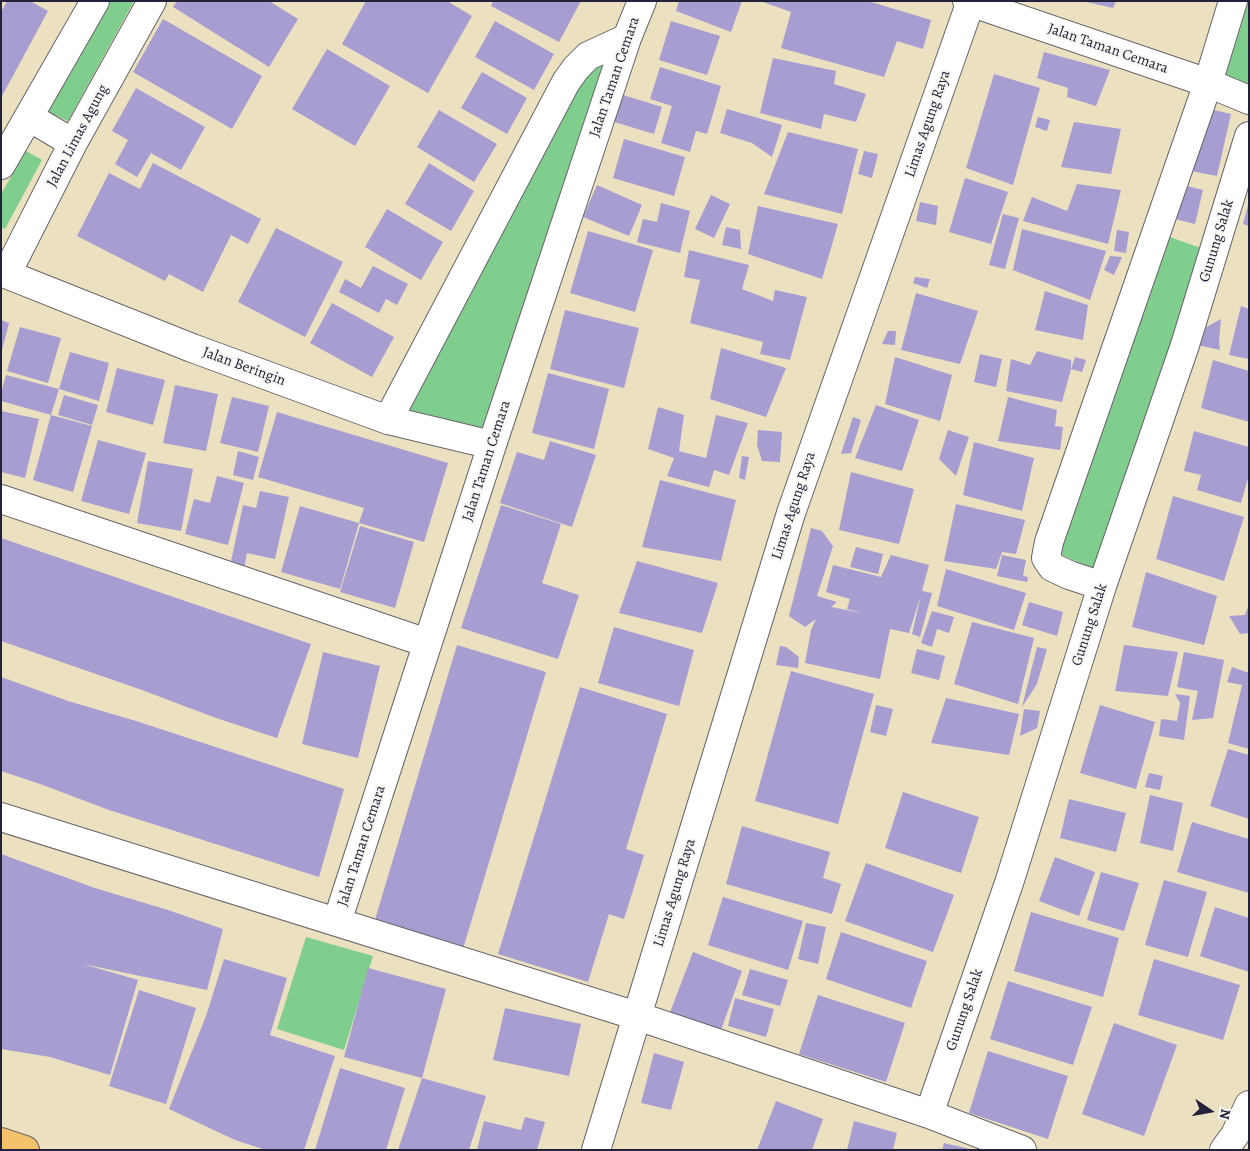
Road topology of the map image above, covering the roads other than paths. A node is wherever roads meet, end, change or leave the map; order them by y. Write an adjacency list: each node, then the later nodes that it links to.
1 (94, 1): 9 (street)
2 (152, 1): 11 (street, Jalan Limas Agung)
3 (642, 1): 6 (street, Jalan Taman Cemara)
4 (1233, 1): 7 (street)
5 (970, 2): 7 (street, Jalan Taman Cemara); 21 (street, Limas Agung Raya)
6 (627, 38): 14 (street); 15 (street, Jalan Taman Cemara)
7 (1208, 83): 8 (street, Jalan Taman Cemara); 17 (street)
8 (1249, 100)
9 (29, 116): 11 (street); 12 (street)
10 (1249, 136): 17 (street, Gunung Salak)
11 (73, 143): 13 (street, Jalan Limas Agung)
12 (1, 165)
13 (4, 273): 14 (street, Jalan Beringin)
14 (388, 420): 15 (street, Jalan Beringin)
15 (492, 445): 18 (street, Jalan Taman Cemara)
16 (1, 499): 18 (street)
17 (1102, 586): 23 (street, Gunung Salak)
18 (427, 643): 20 (street, Jalan Taman Cemara)
19 (1, 817): 20 (street)
20 (337, 922): 21 (street)
21 (637, 1016): 23 (street); 26 (street, Limas Agung Raya)
22 (1249, 1105): 28 (street)
23 (930, 1114): 27 (street)
24 (1, 1142): 25 (main road)
25 (25, 1150)
26 (596, 1150)
27 (1022, 1150)
28 (1224, 1150)

